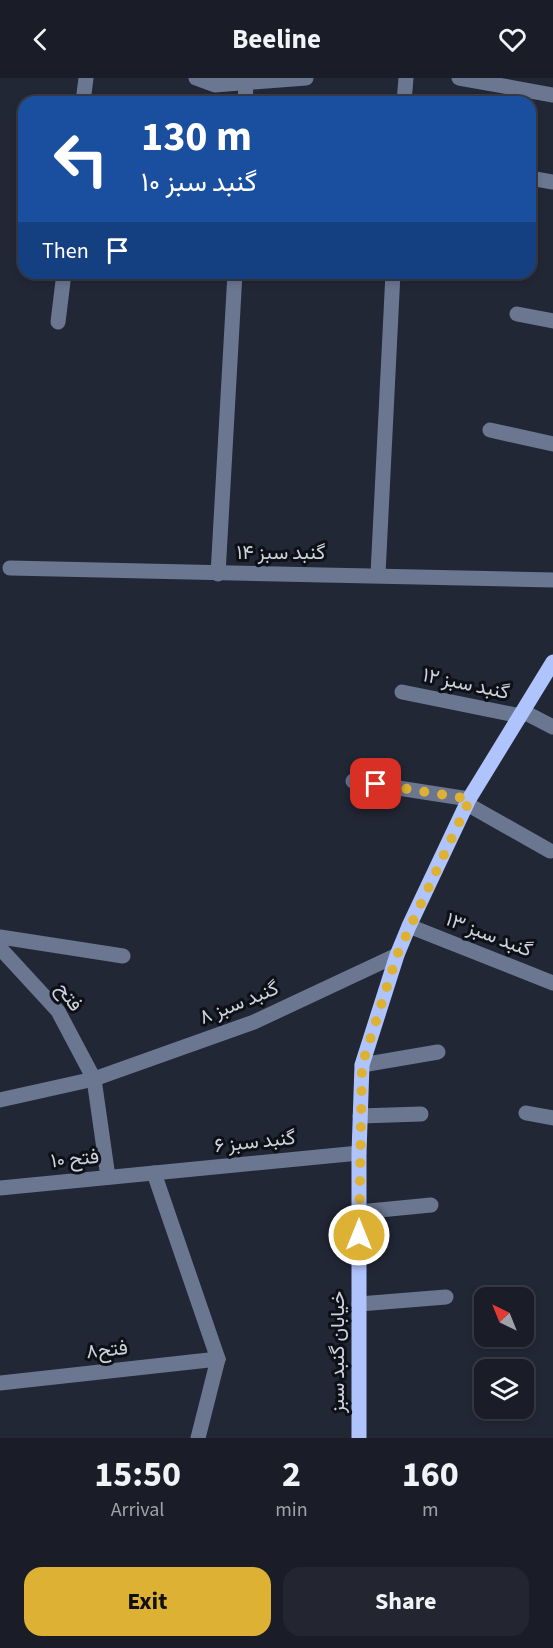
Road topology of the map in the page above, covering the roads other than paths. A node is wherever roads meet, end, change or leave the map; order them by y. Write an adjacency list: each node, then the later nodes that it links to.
1 (86, 78): 8 (street)
2 (196, 78): 6 (street)
3 (306, 78): 6 (street)
4 (406, 78): 10 (street)
5 (459, 78): 7 (street)
6 (246, 84): 9 (street)
7 (553, 95)
8 (84, 96)
9 (245, 96)
10 (404, 96)
11 (536, 179): 12 (street)
12 (553, 182)
13 (63, 279): 18 (street)
14 (235, 279): 22 (street)
15 (393, 279): 23 (street)
16 (517, 315): 17 (street)
17 (553, 321)
18 (58, 322)
19 (490, 430): 20 (street)
20 (553, 444)
21 (10, 568): 22 (street, گنبد سبز ۱۴)
22 (218, 574): 23 (street, گنبد سبز ۱۴)
23 (378, 574): 24 (street, گنبد سبز ۱۴)
24 (553, 580)
25 (553, 662): 27 (main road, خیابان گنبد سبز)
26 (402, 692): 27 (street, گنبد سبز ۱۲)
27 (522, 714): 28 (street, گنبد سبز ۱۲); 30 (main road, خیابان گنبد سبز)
28 (553, 727)
29 (353, 780): 30 (street)
30 (468, 801): 31 (street); 32 (main road, خیابان گنبد سبز)
31 (550, 851)
32 (409, 926): 35 (main road, خیابان گنبد سبز); 37 (street, گنبد سبز ۱۳)
33 (0, 937): 36 (street)
34 (0, 948): 40 (street, فتح)
35 (397, 955): 39 (main road, خیابان گنبد سبز); 40 (street, گنبد سبز ۸)
36 (123, 956)
37 (553, 983)
38 (438, 1052): 39 (street)
39 (362, 1065): 44 (main road, خیابان گنبد سبز)
40 (94, 1079): 41 (street, گنبد سبز ۸); 48 (street, فتح)
41 (0, 1100)
42 (526, 1113): 45 (street)
43 (421, 1114): 44 (street)
44 (360, 1116): 46 (main road, خیابان گنبد سبز)
45 (553, 1118)
46 (359, 1153): 47 (street, گنبد سبز ۶); 51 (main road, خیابان گنبد سبز)
47 (154, 1173): 48 (street, فتح ۱۰); 54 (street)
48 (108, 1177): 49 (street, فتح ۱۰)
49 (0, 1188)
50 (431, 1205): 51 (street)
51 (359, 1212): 53 (main road, خیابان گنبد سبز)
52 (446, 1297): 53 (street)
53 (359, 1304): 57 (main road, خیابان گنبد سبز)
54 (218, 1359): 55 (street, فتح۸); 56 (street)
55 (0, 1383)
56 (198, 1438)
57 (359, 1438)

